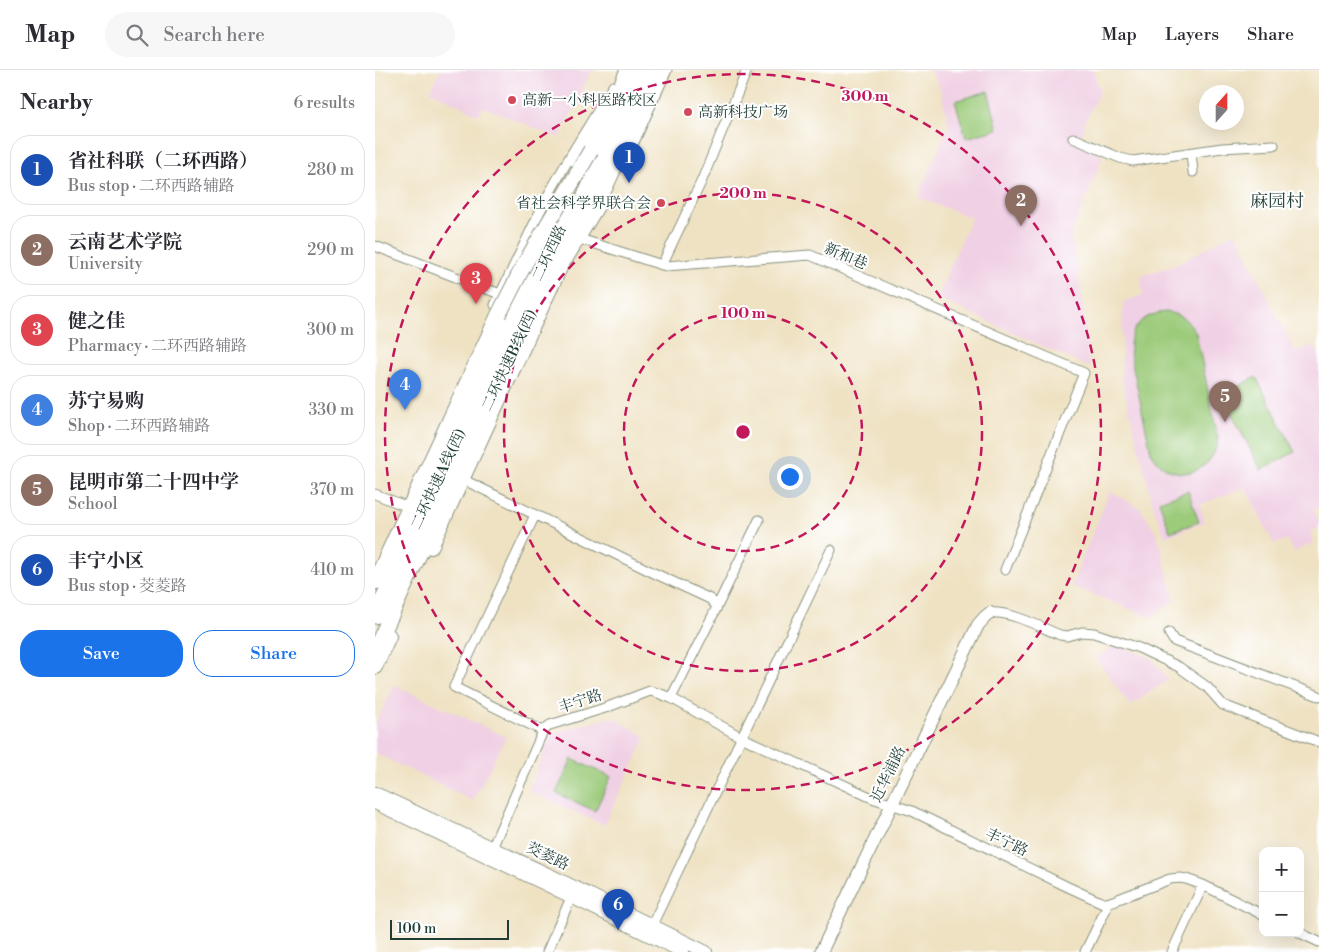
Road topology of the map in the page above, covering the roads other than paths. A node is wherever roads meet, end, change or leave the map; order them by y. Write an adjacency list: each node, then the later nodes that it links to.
1 (620, 70): 8 (main road, 二环西路)
2 (628, 70): 11 (highway, 二环快速A线(西))
3 (643, 70): 33 (highway, 二环快速B线(西))
4 (651, 70): 16 (main road, 二环西路)
5 (659, 70): 16 (highway)
6 (667, 70): 14 (street)
7 (747, 70): 17 (street)
8 (613, 86): 18 (street); 28 (main road, 二环西路)
9 (1073, 138): 12 (street)
10 (1274, 145): 12 (street)
11 (591, 150): 27 (highway, bridge); 31 (highway, 二环快速A线(西), bridge)
12 (1191, 153): 13 (street)
13 (1193, 172)
14 (583, 240): 16 (street); 17 (street, 新和巷)
15 (375, 246): 18 (street)
16 (562, 264): 19 (main road, 二环西路)
17 (661, 265): 26 (street, 新和巷)
18 (501, 294): 21 (street)
19 (462, 479): 22 (street); 34 (main road, 二环西路)
20 (375, 494): 21 (street)
21 (403, 506): 25 (street)
22 (535, 515): 29 (street); 37 (street)
23 (759, 520): 29 (street)
24 (831, 550): 38 (street)
25 (375, 565)
26 (1005, 570)
27 (375, 582)
28 (375, 599)
29 (717, 606): 36 (street)
30 (990, 614): 39 (street); 42 (street, 近华浦路)
31 (375, 616)
32 (1169, 633): 35 (street)
33 (375, 650)
34 (375, 668)
35 (1319, 696)
36 (671, 698): 37 (street, 丰宁路); 38 (street, 丰宁路)
37 (543, 731): 43 (street)
38 (741, 737): 42 (street, 丰宁路); 48 (street)
39 (1319, 742)
40 (375, 793): 43 (street, 茭菱路)
41 (375, 802): 45 (street, 茭菱路)
42 (891, 805): 46 (street, 丰宁路); 54 (street, 近华浦路)
43 (492, 848): 45 (street, 茭菱路)
44 (1203, 885): 46 (street); 47 (street); 56 (street)
45 (574, 893): 48 (street, 茭菱路); 51 (street); 52 (street, 茭菱路)
46 (1107, 903): 55 (street)
47 (1259, 912)
48 (652, 925): 53 (street, 茭菱路)
49 (1304, 935): 50 (street)
50 (1319, 942)
51 (547, 952)
52 (683, 952)
53 (706, 952)
54 (821, 952)
55 (1085, 952)
56 (1172, 952)

